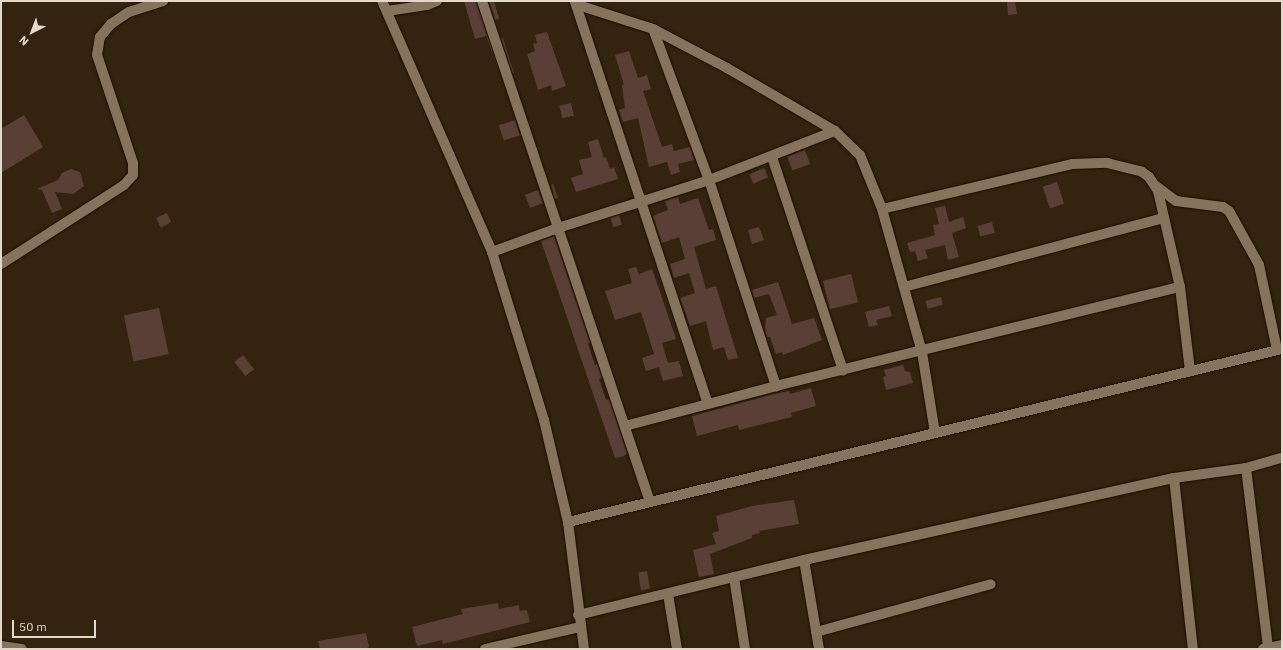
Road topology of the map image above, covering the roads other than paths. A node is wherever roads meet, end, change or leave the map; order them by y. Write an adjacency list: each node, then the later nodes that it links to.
1 (164, 1): 17 (street)
2 (382, 1): 6 (street)
3 (437, 1): 6 (street)
4 (482, 1): 15 (street)
5 (576, 3): 7 (street); 12 (street)
6 (387, 11): 16 (street)
7 (653, 29): 8 (street); 10 (street)
8 (835, 131): 9 (street); 13 (street)
9 (772, 157): 10 (street); 22 (street)
10 (709, 180): 12 (street); 24 (street)
11 (1156, 186): 13 (street); 14 (street); 20 (street)
12 (641, 200): 15 (street); 25 (street)
13 (882, 209): 18 (street)
14 (1163, 218): 18 (street); 19 (street)
15 (558, 228): 16 (street); 26 (street)
16 (492, 252): 32 (street)
17 (1, 264)
18 (904, 287): 21 (street)
19 (1180, 287): 21 (street); 23 (street)
20 (1280, 350): 23 (street)
21 (922, 352): 22 (street); 27 (street)
22 (843, 370): 24 (street)
23 (1190, 371): 27 (street)
24 (776, 386): 25 (street)
25 (708, 404): 26 (street)
26 (625, 426): 31 (street)
27 (935, 433): 31 (street)
28 (1282, 458): 29 (street)
29 (1246, 468): 30 (street); 42 (street)
30 (1174, 478): 33 (street); 49 (street)
31 (650, 502): 32 (street)
32 (568, 522): 37 (street)
33 (804, 560): 34 (street); 39 (street)
34 (734, 578): 36 (street); 47 (street)
35 (991, 584): 39 (street)
36 (668, 594): 37 (street); 46 (street)
37 (578, 615): 38 (street)
38 (580, 626): 44 (street); 45 (street)
39 (816, 632): 48 (street)
40 (1, 646): 43 (street)
41 (1282, 646): 42 (street)
42 (1265, 648)
43 (22, 649)
44 (487, 649)
45 (584, 649)
46 (677, 649)
47 (745, 649)
48 (819, 649)
49 (1193, 649)

